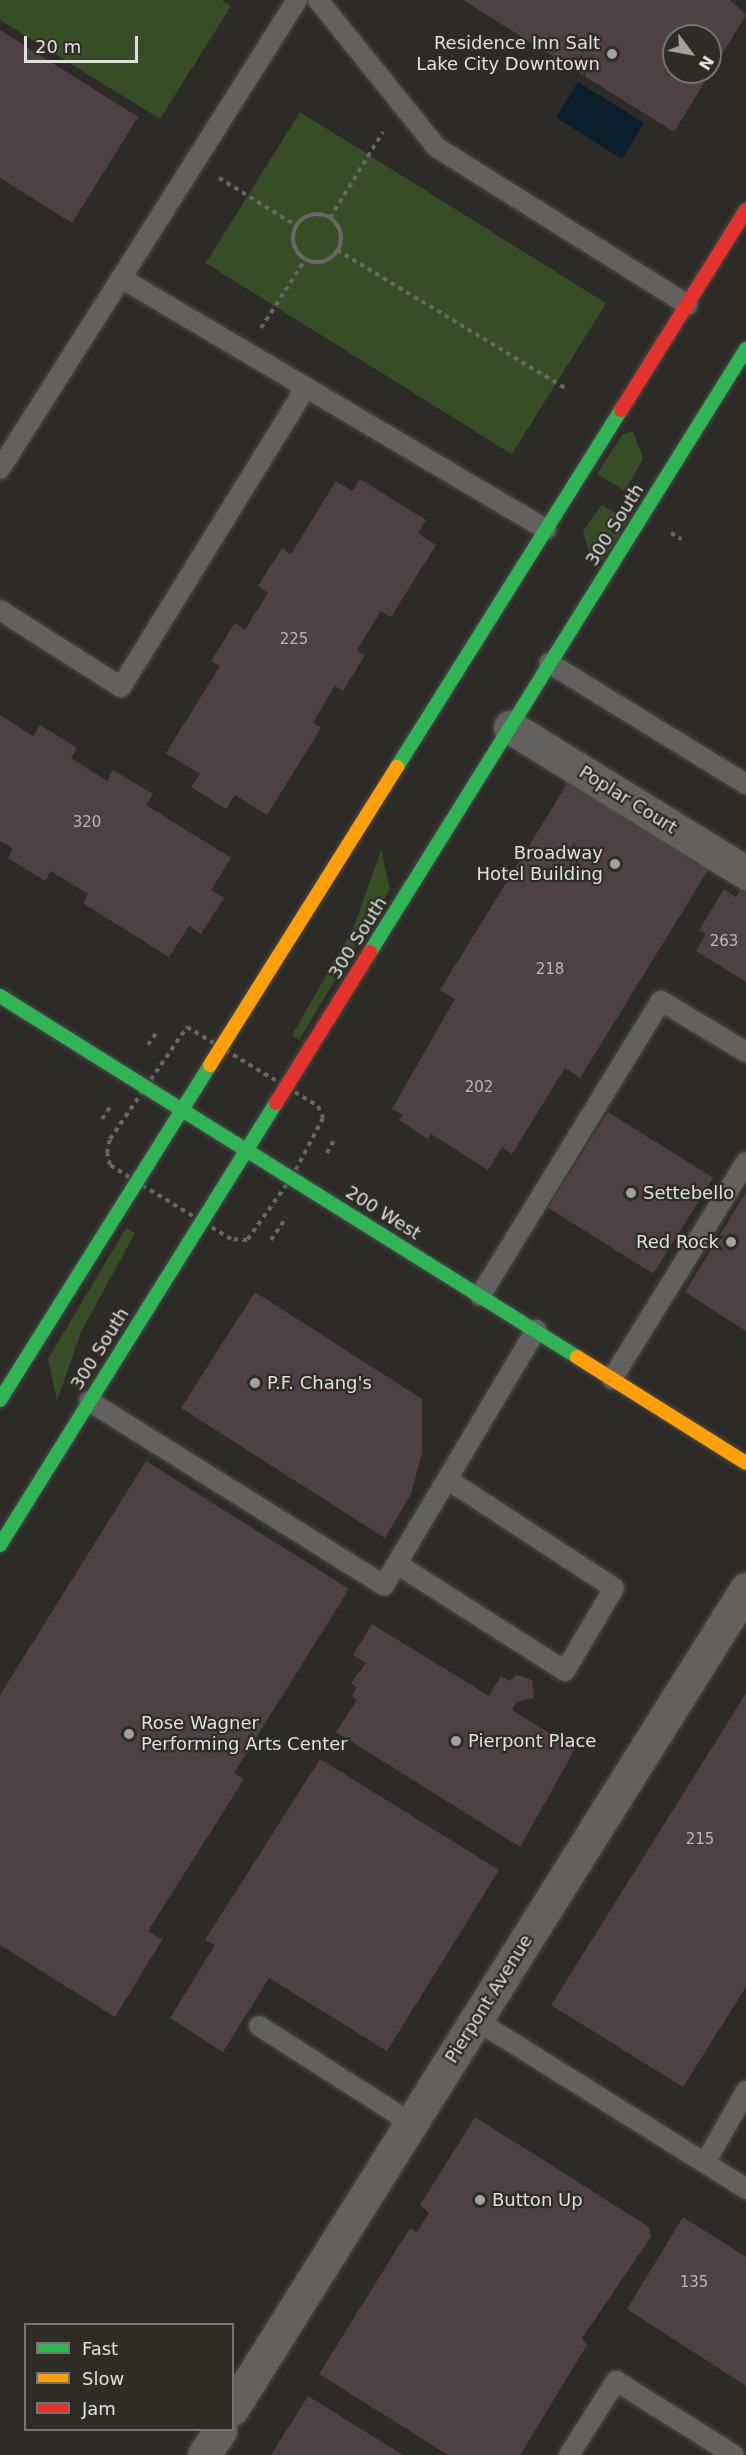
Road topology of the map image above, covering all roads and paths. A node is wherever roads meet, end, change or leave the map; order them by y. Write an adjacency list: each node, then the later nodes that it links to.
1 (297, 0): 10 (lane)
2 (318, 0): 11 (lane)
3 (383, 132): 6 (path)
4 (216, 176): 7 (path)
5 (746, 210): 11 (street)
6 (330, 218): 7 (path); 8 (path)
7 (297, 226): 9 (path)
8 (337, 250): 9 (path); 15 (path)
9 (305, 260): 12 (path)
10 (121, 278): 14 (lane); 16 (lane)
11 (688, 305): 17 (street)
12 (256, 336)
13 (746, 349): 19 (street, 300 South)
14 (306, 387): 17 (lane); 18 (lane)
15 (565, 388)
16 (0, 469)
17 (546, 529): 28 (street)
18 (0, 610)
19 (549, 663): 20 (street, 300 South); 21 (lane)
20 (510, 727): 22 (street, Poplar Court); 31 (street, 300 South)
21 (746, 783)
22 (746, 873)
23 (0, 996): 28 (street, 200 West)
24 (158, 1030): 25 (path)
25 (148, 1046)
26 (746, 1052): 36 (lane)
27 (111, 1105): 29 (path)
28 (184, 1109): 31 (street, 200 West); 39 (street)
29 (102, 1119)
30 (334, 1140): 32 (path)
31 (247, 1150): 36 (street, 200 West); 40 (street, 300 South)
32 (327, 1153)
33 (746, 1162): 38 (lane)
34 (288, 1215): 35 (path)
35 (271, 1240)
36 (480, 1296): 37 (street, 200 West)
37 (536, 1330): 38 (street, 200 West); 42 (lane)
38 (612, 1379): 41 (street, 200 West)
39 (0, 1400)
40 (89, 1401): 43 (street, 300 South); 44 (lane)
41 (746, 1463)
42 (447, 1479): 44 (lane); 44 (lane)
43 (0, 1545)
44 (397, 1564)
45 (746, 1589): 46 (street, Pierpont Avenue)
46 (476, 2020): 49 (street, Pierpont Avenue); 50 (lane)
47 (259, 2026): 49 (lane)
48 (746, 2091): 50 (lane)
49 (411, 2123): 52 (street, Pierpont Avenue)
50 (705, 2163): 51 (lane)
51 (746, 2189)
52 (234, 2406)
53 (219, 2431): 54 (street)
54 (204, 2455)
55 (569, 2455): 56 (lane)
56 (734, 2455)

